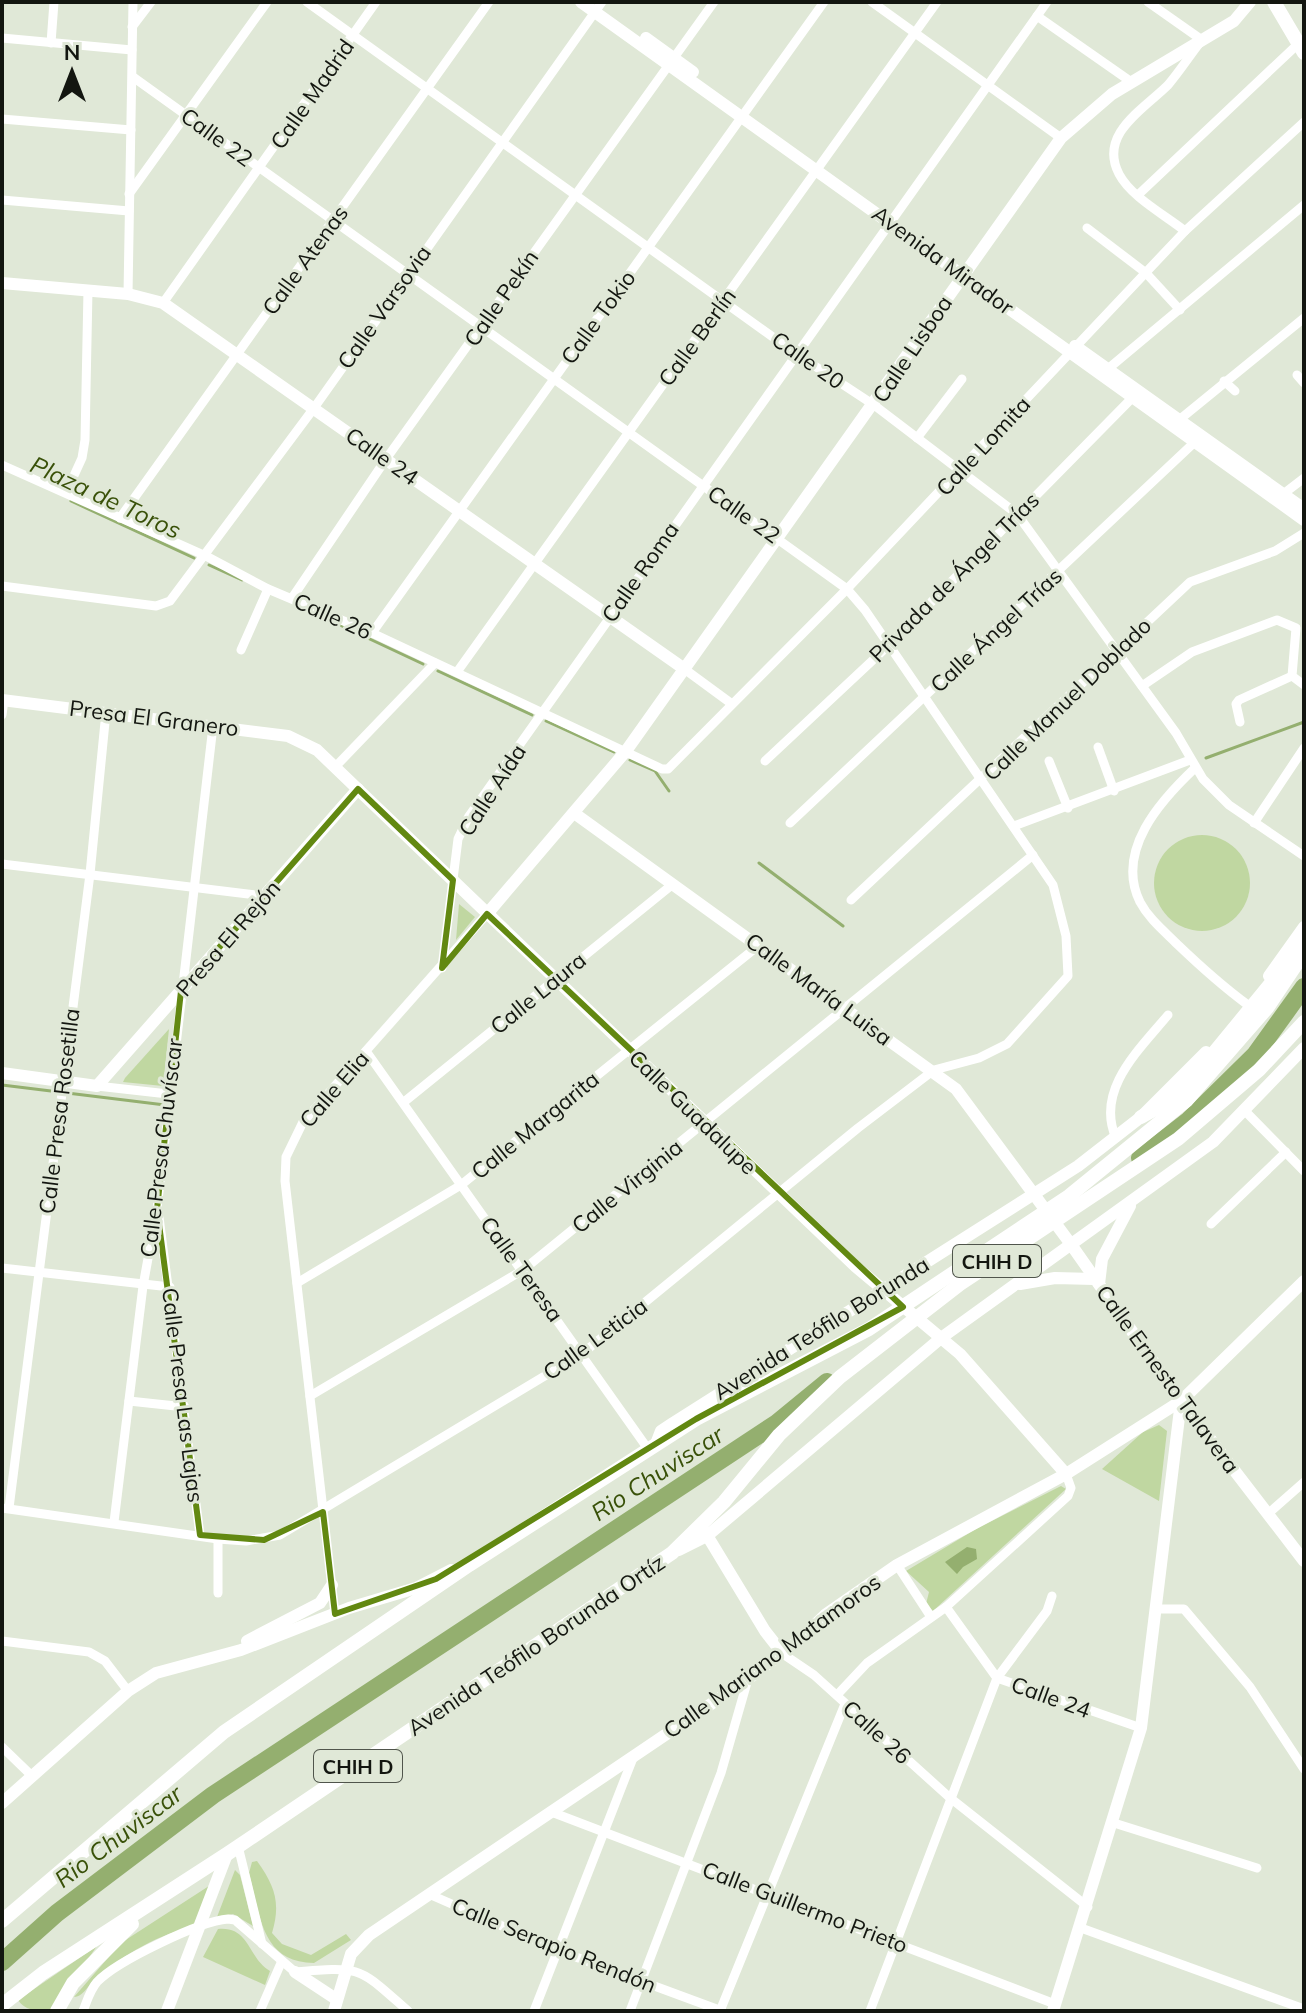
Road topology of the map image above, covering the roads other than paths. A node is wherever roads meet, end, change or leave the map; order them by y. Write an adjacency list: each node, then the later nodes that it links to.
1 (54, 2): 24 (street)
2 (133, 2): 19 (street)
3 (151, 2): 19 (street)
4 (267, 2): 33 (street)
5 (307, 2): 21 (street, Calle 20)
6 (376, 2): 21 (street, Calle Madrid)
7 (489, 2): 31 (street, Calle Atenas)
8 (581, 2): 17 (street, Avenida Mirador)
9 (714, 2): 27 (street, Calle Pekín)
10 (824, 2): 32 (street, Calle Tokio)
11 (872, 2): 20 (street)
12 (937, 2): 20 (street, Calle Berlín)
13 (1047, 2): 18 (street, Calle Roma)
14 (1148, 2): 23 (street)
15 (1250, 2): 23 (street, Calle Lisboa)
16 (1274, 2): 25 (main road)
17 (598, 5): 27 (street, Avenida Mirador); 38 (street, Calle Varsovia)
18 (1037, 16): 29 (street); 30 (street, Calle Roma)
19 (132, 27): 26 (street)
20 (915, 33): 30 (street); 39 (street, Calle Berlín)
21 (353, 35): 31 (street, Calle 20); 40 (street, Calle Madrid)
22 (2, 38): 24 (street)
23 (1202, 40): 29 (street, Calle Lisboa); 42 (street)
24 (51, 43): 26 (street)
25 (1301, 48): 42 (street)
26 (132, 50): 28 (street)
27 (670, 60): 32 (street, Avenida Mirador); 43 (street, Calle Pekín)
28 (133, 77): 33 (street, Calle 22); 36 (street)
29 (1130, 81): 37 (street, Calle Lisboa)
30 (987, 85): 37 (street); 47 (street, Calle Roma)
31 (426, 90): 38 (street, Calle 20); 48 (street, Calle Atenas)
32 (743, 113): 39 (street, Avenida Mirador); 51 (street, Calle Tokio)
33 (186, 115): 40 (street, Calle 22); 41 (street)
34 (2, 119): 36 (street)
35 (1304, 122): 50 (street, Calle Lomita)
36 (131, 130): 41 (street)
37 (1061, 138): 53 (street, Calle Lisboa)
38 (501, 144): 43 (street, Calle 20); 52 (street, Calle Varsovia)
39 (818, 166): 47 (street, Avenida Mirador); 58 (street, Calle Berlín)
40 (260, 168): 48 (street, Calle 22); 59 (street, Calle Madrid)
41 (129, 194): 46 (street)
42 (1139, 194): 50 (street)
43 (574, 195): 51 (street, Calle 20); 62 (street, Calle Pekín)
44 (2, 200): 46 (street)
45 (1304, 205): 60 (street)
46 (129, 211): 57 (street)
47 (890, 218): 53 (street, Avenida Mirador); 65 (street, Calle Roma)
48 (333, 220): 52 (street, Calle 22); 64 (street, Calle Atenas)
49 (1087, 228): 54 (street)
50 (1185, 231): 54 (street, Calle Lomita)
51 (648, 248): 58 (street, Calle 20); 68 (street, Calle Tokio)
52 (407, 272): 62 (street, Calle 22); 75 (street, Calle Varsovia)
53 (966, 272): 63 (street, Avenida Mirador); 74 (street, Calle Lisboa)
54 (1146, 273): 60 (street); 63 (street, Calle Lomita)
55 (2, 283): 56 (street, Calle 24)
56 (88, 290): 57 (street, Calle 24); 85 (street)
57 (128, 294): 59 (street, Calle 24)
58 (724, 299): 65 (street, Calle 20); 77 (street, Calle Berlín)
59 (163, 303): 64 (street, Calle 24)
60 (1180, 310): 66 (street)
61 (1304, 318): 70 (street)
62 (482, 325): 68 (street, Calle 22); 80 (street, Calle Pekín)
63 (1073, 349): 66 (street, Avenida Mirador); 73 (street, Avenida Mirador); 82 (street, Calle Lomita)
64 (238, 352): 75 (street, Calle 24); 90 (street, Calle Atenas)
65 (795, 353): 74 (street, Calle 20); 84 (street, Calle Roma)
66 (1109, 368): 73 (street, Avenida Mirador)
67 (1297, 375): 71 (street)
68 (555, 377): 77 (street, Calle 22); 88 (street, Calle Tokio)
69 (962, 379): 78 (street)
70 (1224, 381): 72 (street); 76 (street)
71 (1304, 383)
72 (1235, 391)
73 (1136, 394): 76 (street, Avenida Mirador); 79 (street, Avenida Mirador); 89 (street, Privada de Ángel Trías)
74 (874, 405): 78 (street, Calle 20); 93 (street, Calle Lisboa)
75 (314, 408): 80 (street, Calle 24); 94 (street, Calle Varsovia)
76 (1179, 420): 79 (street, Avenida Mirador)
77 (628, 433): 84 (street, Calle 22); 95 (street, Calle Berlín)
78 (917, 438): 82 (street, Calle 20)
79 (1197, 439): 86 (street, Avenida Mirador); 96 (street, Calle Ángel Trías)
80 (386, 459): 88 (street, Calle 24); 100 (street, Calle Pekín)
81 (2, 465): 85 (street, Calle 26)
82 (961, 470): 89 (street, Calle 20); 99 (street, Calle Lomita)
83 (1304, 478): 86 (street)
84 (702, 485): 93 (street, Calle 22); 101 (street, Calle Roma)
85 (66, 493): 90 (street, Calle 26)
86 (1279, 497): 87 (street, Avenida Mirador); 91 (street, Avenida Mirador)
87 (1304, 509)
88 (459, 511): 95 (street, Calle 24); 102 (street, Calle Tokio)
89 (1017, 514): 96 (street, Calle 20); 103 (street, Privada de Ángel Trías)
90 (120, 518): 94 (street, Calle 26)
91 (1304, 520)
92 (1304, 533): 105 (street, Calle Manuel Doblado)
93 (778, 539): 99 (street, Calle 22); 107 (street, Calle Lisboa)
94 (206, 556): 97 (street, Calle Varsovia); 98 (street, Calle 26)
95 (534, 564): 101 (street, Calle 24); 108 (street, Calle Berlín)
96 (1058, 573): 105 (street, Calle 20); 112 (street, Calle Ángel Trías)
97 (2, 586)
98 (268, 589): 100 (street, Calle 26); 104 (street)
99 (847, 589): 103 (street, Calle 22); 114 (street, Calle Lomita)
100 (292, 598): 102 (street, Calle 26)
101 (608, 617): 107 (street, Calle 24); 116 (street, Calle Roma)
102 (372, 633): 106 (street, Calle 26)
103 (889, 645): 112 (street, Calle 22); 124 (street, Privada de Ángel Trías)
104 (241, 650)
105 (1116, 651): 111 (street, Calle 20); 129 (street, Calle Manuel Doblado)
106 (435, 663): 108 (street, Calle 26); 127 (street)
107 (683, 668): 114 (street, Calle 24); 123 (street, Calle Lisboa)
108 (457, 672): 116 (street, Calle 26)
109 (1292, 676): 110 (street); 111 (street); 118 (street)
110 (1304, 685)
111 (1142, 686): 126 (street, Calle 20)
112 (924, 697): 129 (street, Calle 22); 134 (street, Calle Ángel Trías)
113 (3, 700): 115 (street, Presa El Granero); 117 (street)
114 (732, 704): 128 (street, Calle Lomita)
115 (106, 712): 119 (street, Presa El Granero); 140 (street, Calle Presa Rosetilla)
116 (543, 713): 123 (street, Calle 26); 141 (street, Calle Aída)
117 (2, 715)
118 (1240, 722)
119 (213, 726): 120 (street, Presa El Granero); 143 (street, Calle Presa Chuvíscar)
120 (306, 742): 127 (street, Calle Guadalupe)
121 (1098, 747): 131 (street)
122 (1304, 748): 135 (street)
123 (626, 751): 128 (street, Calle 26); 133 (street, Calle Elia)
124 (765, 761)
125 (1049, 761): 132 (street)
126 (1193, 764): 131 (street); 135 (street, Calle 20); 154 (street)
127 (336, 766): 130 (street, Calle Guadalupe)
128 (662, 769)
129 (981, 780): 136 (street, Calle 22); 145 (street, Calle Manuel Doblado)
130 (358, 789): 141 (street, Calle Guadalupe); 144 (street, Presa El Rejón)
131 (1114, 791): 132 (street)
132 (1068, 808): 136 (street)
133 (574, 813): 142 (street, Calle María Luisa); 146 (street, Calle Elia)
134 (790, 823)
135 (1254, 823): 138 (street, Calle 20)
136 (1014, 826): 137 (street, Calle 22)
137 (1033, 855): 155 (street, Calle Virginia); 161 (street, Calle 22)
138 (1304, 856)
139 (2, 864): 140 (street)
140 (90, 874): 143 (street); 163 (street, Calle Presa Rosetilla)
141 (453, 880): 146 (street, Calle Guadalupe); 151 (street, Calle Aída)
142 (673, 884): 149 (street, Calle María Luisa); 152 (street, Calle Laura)
143 (193, 888): 144 (street); 153 (street, Calle Presa Chuvíscar)
144 (264, 896): 153 (street, Presa El Rejón)
145 (851, 900)
146 (487, 914): 151 (street, Calle Elia); 152 (street, Calle Guadalupe)
147 (1304, 927): 154 (street, Avenida Teófilo Borunda)
148 (1304, 943): 168 (main road)
149 (758, 946): 155 (street, Calle María Luisa); 159 (street, Calle Margarita)
150 (1304, 953): 196 (main road, Avenida Teófilo Borunda / CHIH D)
151 (442, 968): 160 (street, Calle Elia)
152 (555, 979): 159 (street, Calle Guadalupe); 166 (street, Calle Laura)
153 (181, 991): 164 (street, Presa El Rejón); 165 (street, Calle Presa Chuvíscar)
154 (1248, 1005): 168 (street, Avenida Teófilo Borunda)
155 (844, 1009): 161 (street, Calle María Luisa); 169 (street, Calle Virginia)
156 (1168, 1015): 170 (street)
157 (1304, 1022): 204 (main road, CHIH D)
158 (1304, 1048): 167 (street)
159 (629, 1050): 169 (street, Calle Guadalupe); 173 (street, Calle Margarita)
160 (366, 1051): 166 (street, Calle Teresa); 184 (street, Calle Elia)
161 (934, 1070): 174 (street, Calle Leticia); 175 (street, Calle María Luisa)
162 (2, 1073): 163 (street)
163 (63, 1081): 164 (street); 182 (street, Calle Presa Rosetilla)
164 (97, 1086): 165 (street)
165 (168, 1094): 177 (street, Calle Presa Chuvíscar)
166 (404, 1102): 173 (street, Calle Teresa)
167 (1246, 1112): 171 (street); 176 (street)
168 (1141, 1117): 170 (street, Avenida Teófilo Borunda)
169 (704, 1123): 174 (street, Calle Guadalupe); 181 (street, Calle Virginia)
170 (1116, 1138): 175 (street, Avenida Teófilo Borunda)
171 (1286, 1152): 172 (street); 178 (street)
172 (1304, 1171)
173 (461, 1185): 181 (street, Calle Teresa); 184 (street, Calle Margarita)
174 (779, 1194): 189 (street, Calle Guadalupe); 191 (street, Calle Leticia)
175 (1035, 1195): 179 (street, Calle Ernesto Talavera); 189 (street, Avenida Teófilo Borunda)
176 (1133, 1201): 179 (street); 183 (street)
177 (157, 1209): 186 (street, Calle Presa Chuvíscar); 188 (street, Calle Presa Las Lajas)
178 (1211, 1224)
179 (1070, 1243): 183 (street, Calle Ernesto Talavera); 187 (street)
180 (2, 1268): 182 (street)
181 (523, 1270): 191 (street, Calle Teresa); 192 (street, Calle Virginia)
182 (38, 1273): 186 (street); 199 (street, Calle Presa Rosetilla)
183 (1096, 1282): 187 (street); 194 (street, Calle Ernesto Talavera)
184 (297, 1283): 192 (street, Calle Elia)
185 (1303, 1285): 194 (street, Calle Mariano Matamoros)
186 (143, 1286): 188 (street); 193 (street, Calle Presa Chuvíscar)
187 (1013, 1286): 190 (street)
188 (170, 1287): 195 (street, Calle Presa Las Lajas)
189 (881, 1289): 190 (street, Calle Guadalupe); 196 (street, Avenida Teófilo Borunda)
190 (941, 1338): 197 (street, Calle Guadalupe); 204 (street)
191 (583, 1353): 196 (street, Calle Teresa); 200 (street, Calle Leticia)
192 (310, 1396): 200 (street, Calle Elia)
193 (129, 1401): 195 (street); 203 (street, Calle Presa Chuvíscar)
194 (1181, 1401): 197 (street, Calle Mariano Matamoros); 201 (street, Calle Ernesto Talavera); 213 (street)
195 (185, 1407): 205 (street, Calle Presa Las Lajas)
196 (652, 1447): 202 (main road, Avenida Teófilo Borunda / CHIH D)
197 (1066, 1474): 208 (street, Calle Mariano Matamoros); 212 (street, Calle Guadalupe)
198 (1304, 1482): 201 (street)
199 (5, 1508): 203 (street, Calle Leticia)
200 (323, 1512): 206 (street, Calle Leticia); 209 (street, Calle Elia)
201 (1269, 1513): 207 (street, Calle Ernesto Talavera)
202 (540, 1520): 214 (street); 241 (main road, CHIH D)
203 (114, 1522): 205 (street, Calle Leticia)
204 (705, 1528): 217 (street, Calle 26); 234 (main road, Avenida Teófilo Borunda Ortíz / CHIH D)
205 (200, 1535): 206 (street, Calle Leticia)
206 (218, 1539): 210 (street)
207 (1304, 1561)
208 (897, 1565): 215 (street); 217 (street, Calle Mariano Matamoros)
209 (332, 1585): 214 (street, Calle Elia); 218 (street)
210 (218, 1593)
211 (1052, 1596): 219 (street)
212 (946, 1607): 215 (street); 219 (street, Calle 24)
213 (1155, 1609): 224 (street); 227 (street)
214 (335, 1614): 218 (street)
215 (931, 1617): 222 (street)
216 (2, 1641): 221 (street)
217 (783, 1654): 220 (street, Calle Mariano Matamoros); 222 (street, Calle 26)
218 (218, 1657): 221 (street)
219 (997, 1678): 224 (street, Calle 24); 229 (street)
220 (748, 1679): 226 (street, Calle Mariano Matamoros); 235 (street)
221 (128, 1691): 228 (street)
222 (837, 1695): 223 (street, Calle 26)
223 (845, 1704): 229 (street, Calle 26); 237 (street)
224 (1141, 1728): 232 (street)
225 (2, 1747): 228 (street)
226 (633, 1758): 231 (street, Calle Mariano Matamoros); 233 (street)
227 (1304, 1769)
228 (32, 1776): 230 (street)
229 (949, 1797): 240 (street, Calle 26); 244 (street)
230 (2, 1803)
231 (554, 1813): 233 (street, Calle Guillermo Prieto); 238 (street, Calle Mariano Matamoros)
232 (1114, 1823): 236 (street); 240 (street)
233 (603, 1832): 235 (street, Calle Guillermo Prieto); 246 (street)
234 (233, 1850): 239 (main road, Avenida Teófilo Borunda Ortíz / CHIH D); 242 (street); 245 (street)
235 (686, 1863): 237 (street, Calle Guillermo Prieto); 250 (street)
236 (1257, 1868)
237 (767, 1894): 244 (street, Calle Guillermo Prieto); 263 (street)
238 (431, 1895): 246 (street, Calle Serapio Rendón); 248 (street, Calle Mariano Matamoros)
239 (151, 1905): 253 (main road, Avenida Teófilo Borunda Ortíz / CHIH D); 256 (main road)
240 (1088, 1907): 243 (street)
241 (2, 1921)
242 (199, 1927): 245 (street); 257 (street); 258 (street)
243 (1081, 1928): 252 (street); 254 (street)
244 (896, 1941): 252 (street, Calle Guillermo Prieto); 264 (street)
245 (263, 1947): 247 (street)
246 (557, 1950): 250 (street, Calle Serapio Rendón); 261 (street)
247 (281, 1963): 249 (street); 259 (street)
248 (345, 1968): 249 (street); 251 (street, Calle Mariano Matamoros); 260 (street)
249 (295, 1972): 251 (street)
250 (641, 1981): 262 (street); 263 (street, Calle Serapio Rendón)
251 (335, 2005)
252 (1054, 2007)
253 (2, 2008): 255 (main road)
254 (1304, 2009)
255 (12, 2011)
256 (57, 2011)
257 (83, 2011)
258 (167, 2011)
259 (260, 2011)
260 (408, 2011)
261 (534, 2011)
262 (630, 2011)
263 (720, 2011)
264 (870, 2011)

